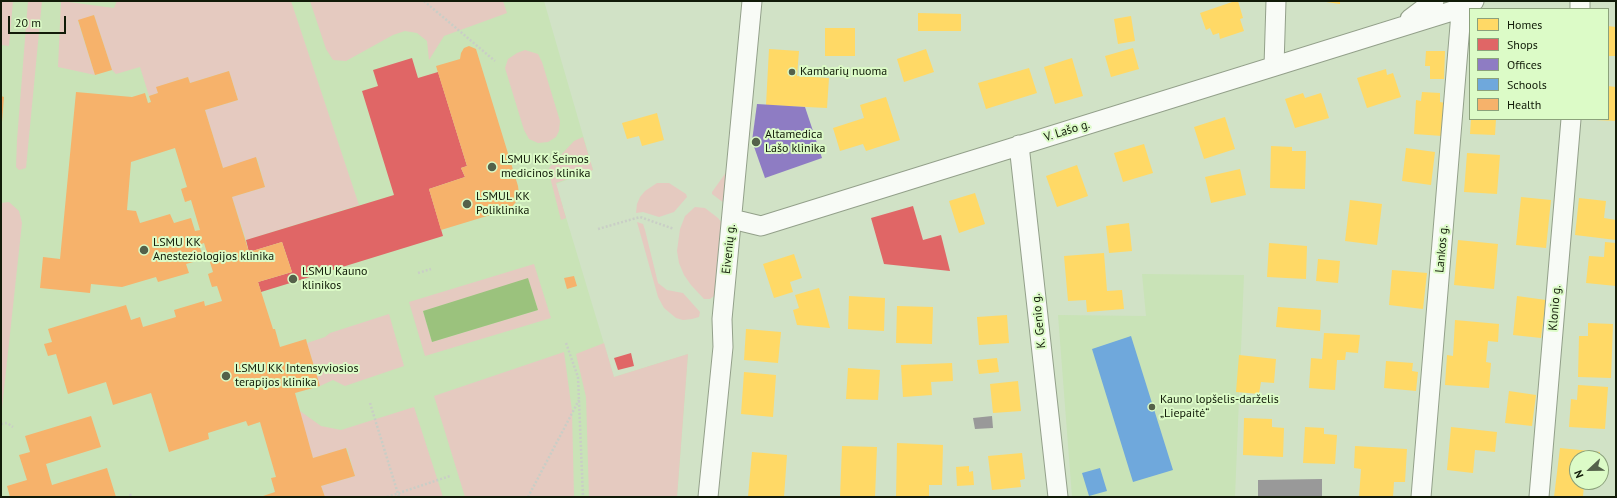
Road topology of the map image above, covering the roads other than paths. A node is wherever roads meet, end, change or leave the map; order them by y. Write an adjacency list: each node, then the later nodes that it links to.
1 (752, 1): 9 (street, Eivenių g.)
2 (1276, 1): 6 (street)
3 (1434, 1): 5 (street, V. Lašo g.)
4 (1466, 3): 5 (street, V. Lašo g.); 12 (street, Lankos g.)
5 (1401, 26): 6 (street, V. Lašo g.)
6 (1274, 66): 8 (street, V. Lašo g.)
7 (1571, 120): 13 (street, Klonio g.)
8 (1019, 145): 9 (street, V. Lašo g.); 11 (street, K. Genio g.)
9 (732, 219): 10 (street, Eivenių g.)
10 (708, 497)
11 (1058, 497)
12 (1421, 497)
13 (1539, 497)

